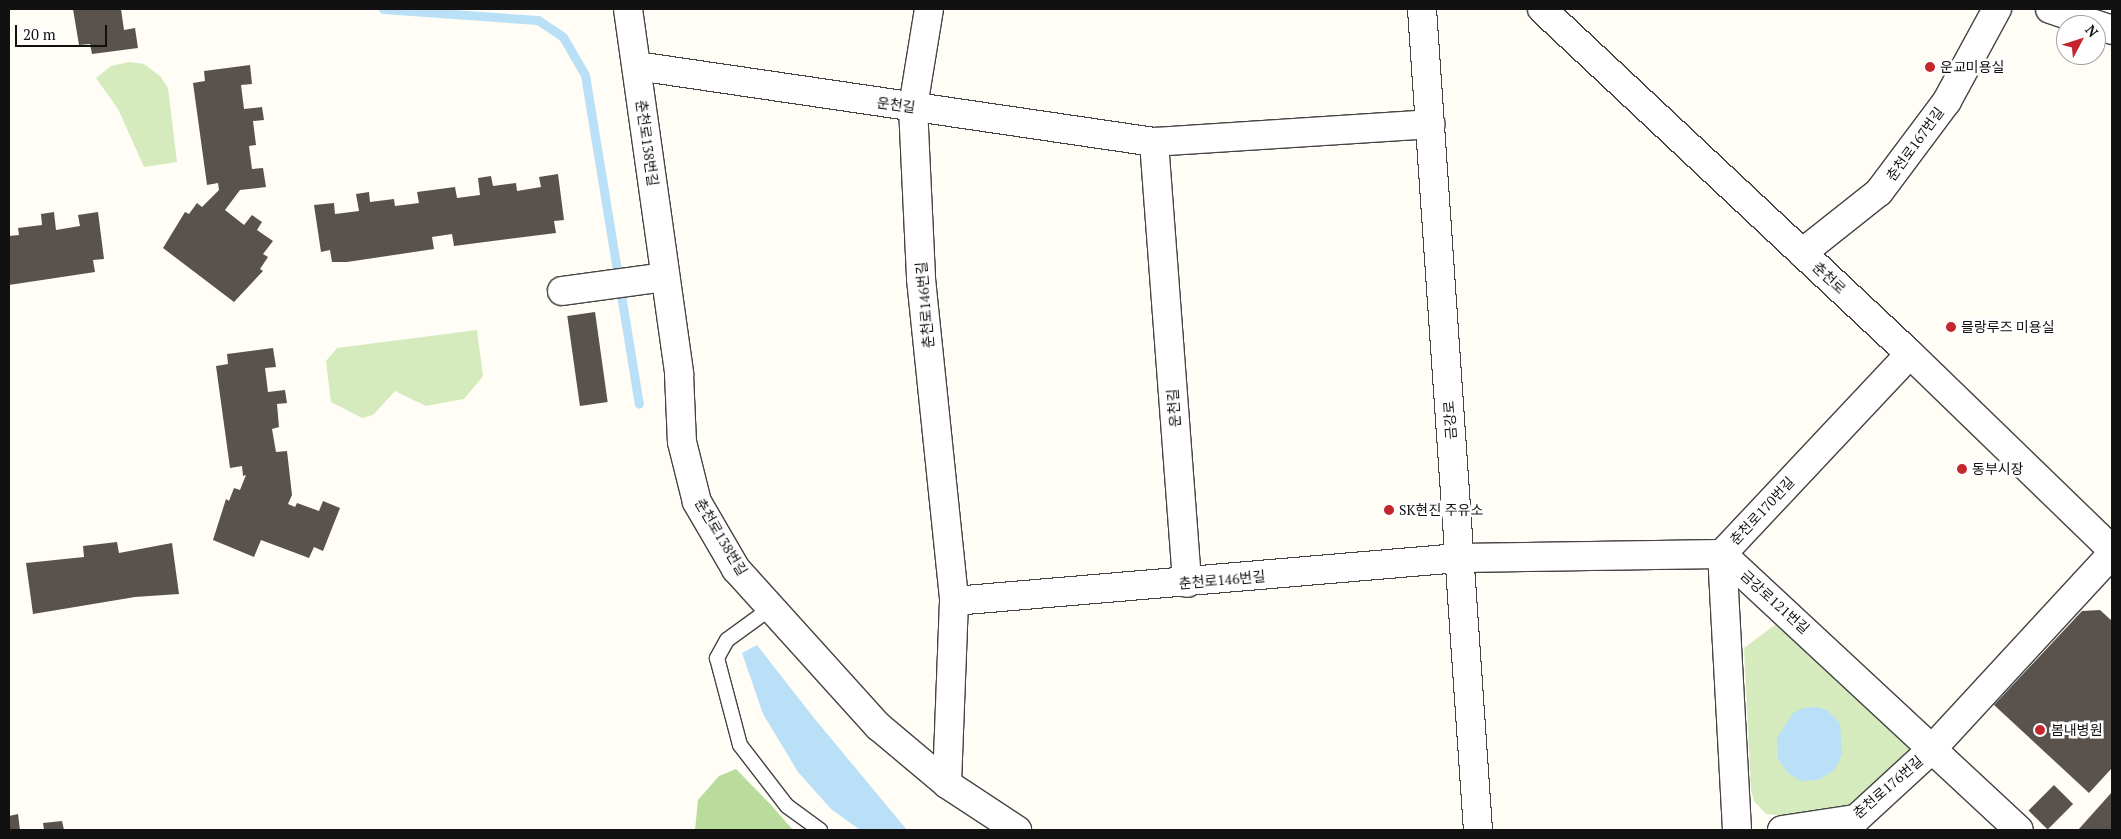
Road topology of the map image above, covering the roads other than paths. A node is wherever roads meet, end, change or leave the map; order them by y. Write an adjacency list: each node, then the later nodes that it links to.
1 (628, 9): 8 (street, 춘천로138번길)
2 (929, 9): 9 (street, 춘천로146번길)
3 (1422, 9): 10 (street, 금강로)
4 (1542, 9): 12 (street, 춘천로)
5 (1997, 9): 12 (street, 춘천로167번길)
6 (2050, 9): 7 (street)
7 (2112, 30)
8 (637, 66): 9 (street, 운천길); 13 (street, 춘천로138번길)
9 (912, 107): 11 (street, 운천길); 21 (street, 춘천로146번길)
10 (1430, 124): 11 (street, 운천길); 19 (street, 금강로)
11 (1154, 142): 20 (street, 운천길)
12 (1802, 253): 15 (street, 춘천로)
13 (666, 277): 14 (street); 22 (street, 춘천로138번길)
14 (562, 291)
15 (1910, 354): 16 (street, 춘천로); 17 (street, 춘천로170번길)
16 (2112, 550)
17 (1722, 554): 19 (street); 23 (street, 금강로121번길); 28 (street, 춘천로170번길)
18 (2112, 554): 23 (street, 춘천로176번길)
19 (1459, 558): 20 (street, 춘천로146번길); 27 (street, 금강로)
20 (1187, 583): 21 (street, 춘천로146번길)
21 (954, 601): 24 (street, 춘천로146번길)
22 (771, 608): 24 (street, 춘천로138번길); 25 (lane)
23 (1932, 748): 29 (street, 춘천로176번길); 30 (street, 금강로121번길)
24 (947, 784): 26 (street, 춘천로138번길)
25 (820, 830)
26 (1017, 830)
27 (1478, 830)
28 (1737, 830)
29 (1782, 830)
30 (2019, 830)

